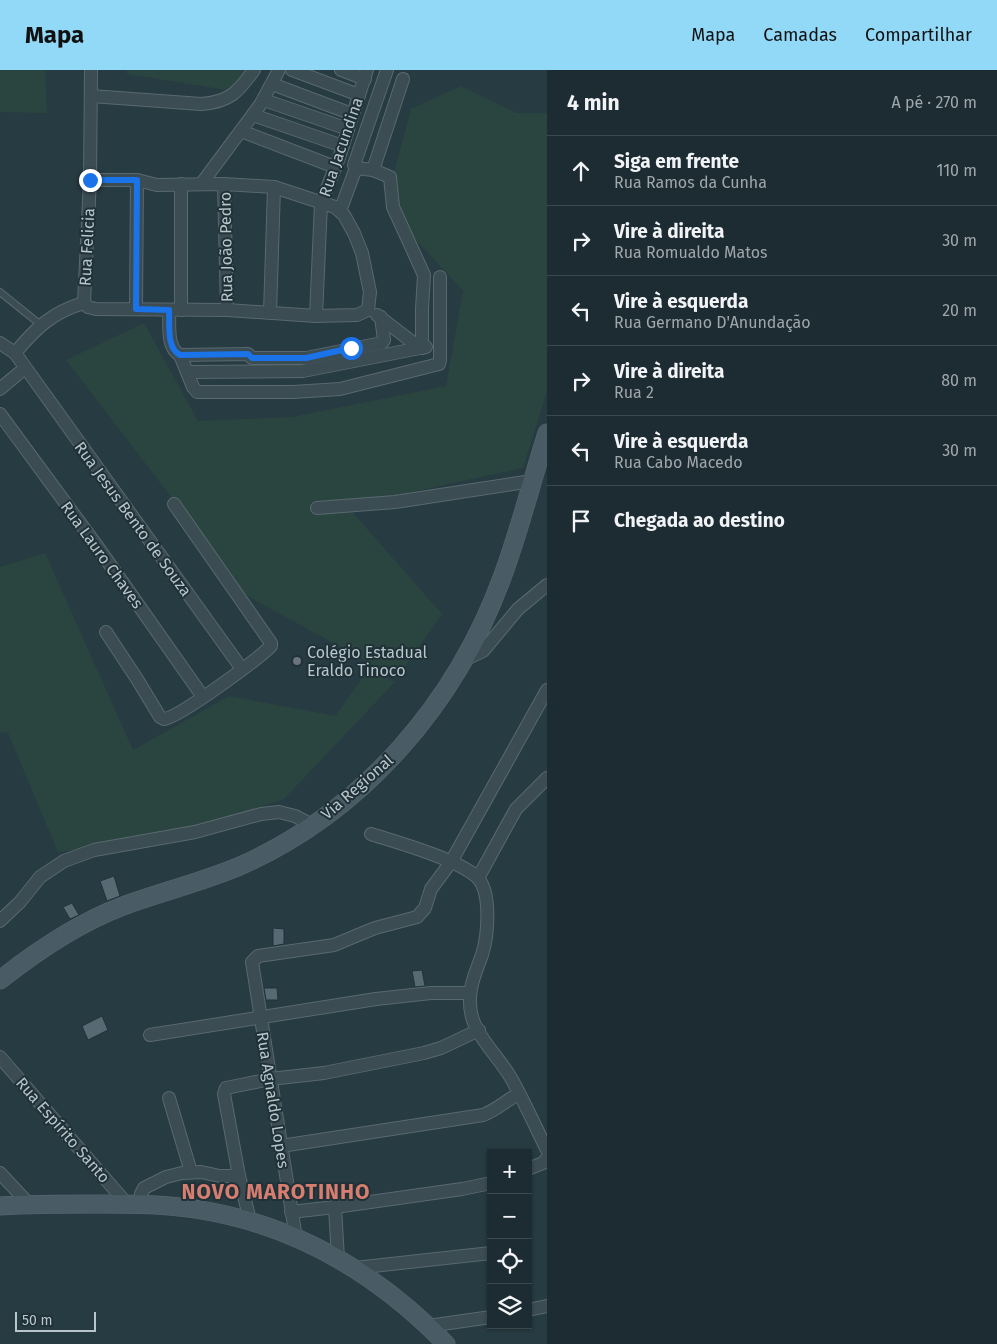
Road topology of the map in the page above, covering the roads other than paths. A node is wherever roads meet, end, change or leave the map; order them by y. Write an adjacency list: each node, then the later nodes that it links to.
1 (91, 70): 10 (street, Rua Felicia)
2 (254, 70): 10 (street)
3 (279, 70): 9 (street)
4 (292, 70): 11 (street)
5 (341, 70): 7 (street)
6 (386, 70): 19 (street)
7 (366, 75): 11 (street, Rua Jacundina)
8 (403, 79): 20 (street)
9 (272, 84): 12 (street); 13 (street)
10 (91, 96): 21 (street, Rua Felicia)
11 (359, 96): 13 (street, Rua Jacundina)
12 (264, 100): 14 (street); 15 (street)
13 (352, 114): 15 (street, Rua Jacundina)
14 (253, 115): 16 (street); 17 (street)
15 (348, 129): 17 (street, Rua Jacundina)
16 (241, 132): 18 (street); 23 (street)
17 (343, 146): 18 (street, Rua Jacundina)
18 (335, 167): 27 (street, Rua Jacundina)
19 (356, 168): 20 (street); 28 (street)
20 (373, 170): 42 (street)
21 (90, 180): 22 (street); 31 (street, Rua Felicia)
22 (137, 180): 24 (street); 32 (street)
23 (202, 183): 24 (street); 25 (street)
24 (181, 184): 33 (street)
25 (224, 184): 26 (street); 34 (street, Rua João Pedro)
26 (274, 187): 27 (street); 36 (street)
27 (321, 203): 28 (street); 37 (street, Rua Jacundina)
28 (340, 211): 35 (street)
29 (440, 277): 41 (street)
30 (0, 292): 39 (lane)
31 (84, 303): 32 (street); 39 (street)
32 (136, 309): 33 (street)
33 (175, 310): 34 (street); 44 (street)
34 (226, 310): 36 (street)
35 (368, 310): 37 (street); 38 (street)
36 (270, 313): 37 (street)
37 (316, 316)
38 (381, 317): 42 (street); 44 (street)
39 (41, 325): 43 (street)
40 (0, 343): 43 (street)
41 (440, 346): 42 (street); 46 (street)
42 (421, 348): 46 (street)
43 (15, 353): 45 (street, Rua Jesus Bento de Souza)
44 (180, 355): 46 (street)
45 (25, 368): 47 (street); 56 (street, Rua Jesus Bento de Souza)
46 (188, 372)
47 (0, 389)
48 (0, 414): 58 (street, Rua Lauro Chaves)
49 (547, 433): 50 (main road, Via Regional)
50 (532, 480): 52 (street); 55 (main road, Via Regional)
51 (174, 504): 56 (street)
52 (317, 508)
53 (547, 584): 55 (street)
54 (106, 632): 58 (street)
55 (464, 660): 60 (main road, Via Regional)
56 (242, 669): 58 (street)
57 (547, 690): 62 (street)
58 (203, 697)
59 (547, 778): 63 (street)
60 (312, 825): 64 (street); 65 (main road, Via Regional)
61 (371, 834): 62 (street)
62 (450, 862): 63 (street); 67 (street, Rua Agnaldo Lopes)
63 (478, 878): 66 (street)
64 (0, 921)
65 (0, 980)
66 (469, 993): 67 (street); 68 (street)
67 (260, 1018): 69 (street); 71 (street, Rua Agnaldo Lopes)
68 (479, 1030): 71 (street); 72 (street)
69 (150, 1035)
70 (0, 1057): 83 (street, Rua Espírito Santo)
71 (270, 1079): 74 (street, Rua Agnaldo Lopes); 80 (street)
72 (519, 1094): 74 (street); 75 (street)
73 (169, 1098): 78 (street)
74 (281, 1146): 86 (street, Rua Agnaldo Lopes)
75 (547, 1150)
76 (547, 1158): 77 (street)
77 (532, 1167)
78 (191, 1172): 80 (street); 83 (street)
79 (0, 1173): 82 (street)
80 (239, 1176): 87 (street)
81 (487, 1184): 85 (street)
82 (29, 1204): 83 (main road); 84 (main road)
83 (133, 1204): 87 (main road)
84 (0, 1206)
85 (335, 1207): 86 (street); 90 (street)
86 (291, 1212): 88 (street, Rua Agnaldo Lopes)
87 (250, 1220): 88 (main road)
88 (296, 1238): 90 (main road)
89 (487, 1253): 91 (street)
90 (338, 1259): 91 (main road)
91 (356, 1268): 95 (main road)
92 (547, 1306): 93 (street)
93 (532, 1309)
94 (487, 1318): 95 (street)
95 (428, 1326): 96 (main road)
96 (446, 1344)

